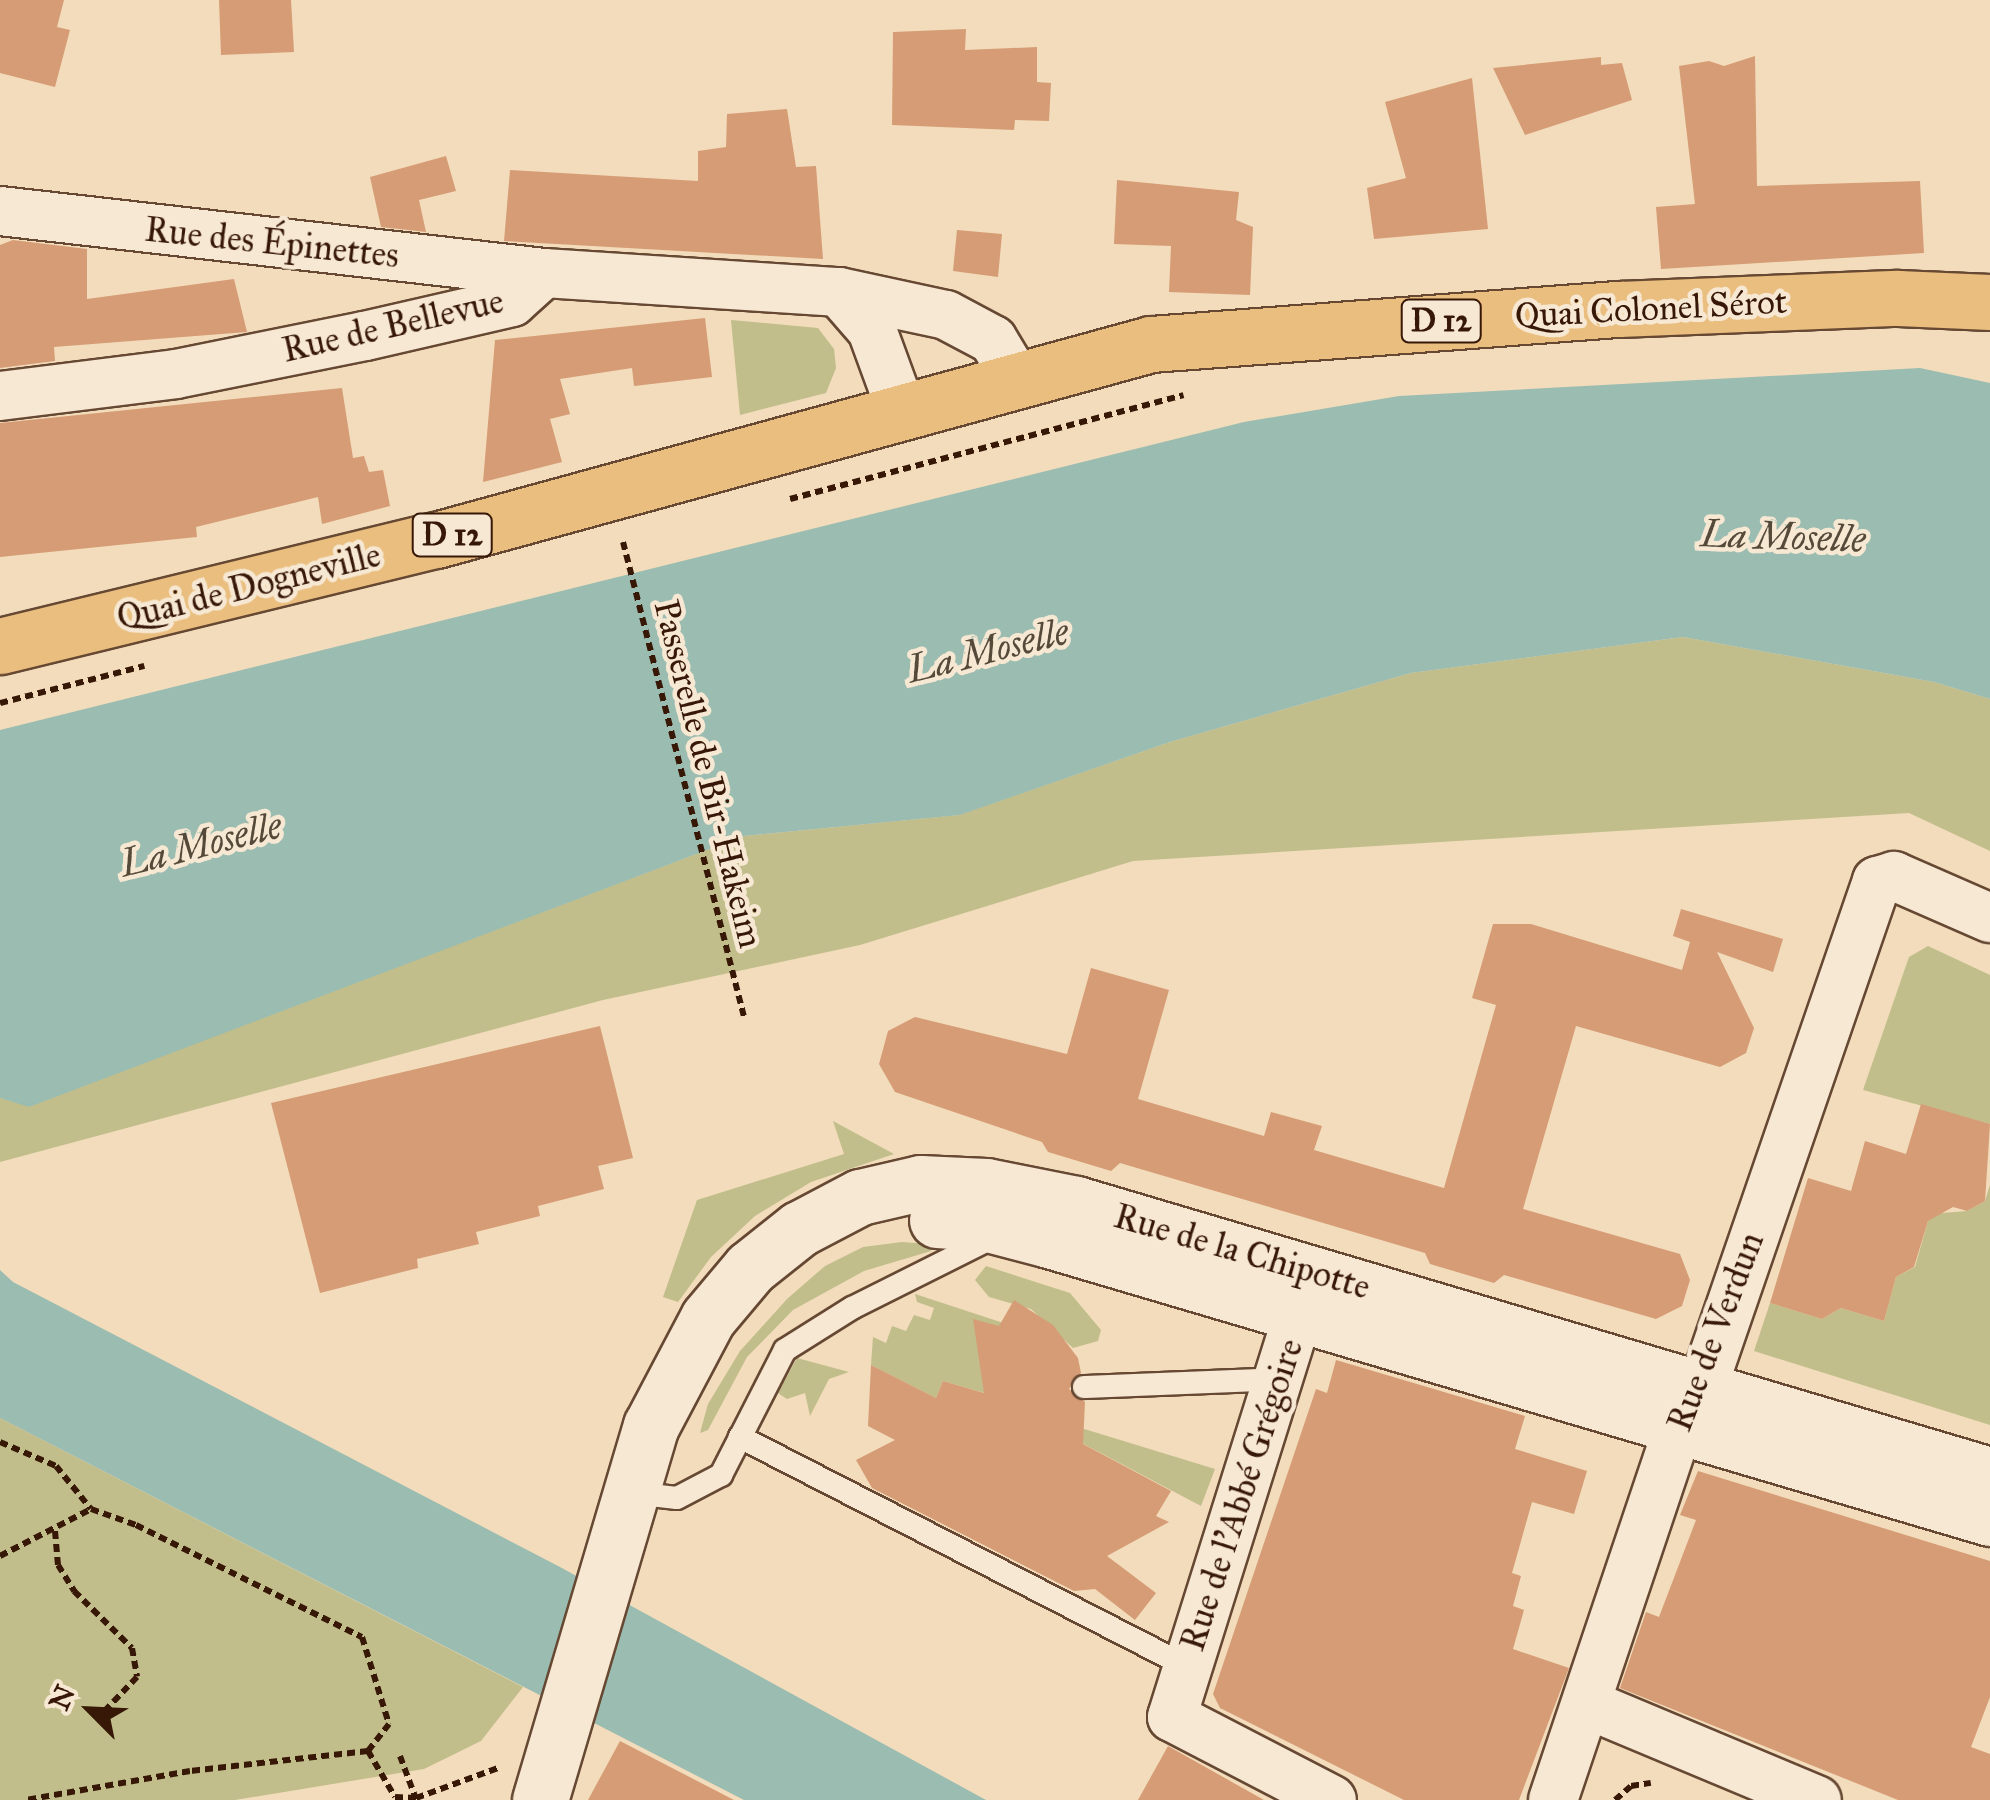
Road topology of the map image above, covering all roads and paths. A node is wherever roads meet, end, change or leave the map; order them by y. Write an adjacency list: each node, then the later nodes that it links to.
1 (0, 211): 2 (street, Rue des Épinettes)
2 (544, 272): 3 (street, Rue de Bellevue); 7 (street, Rue de Bellevue)
3 (839, 292): 5 (street, Rue de Bellevue); 8 (street)
4 (1990, 302): 5 (main road, Quai Colonel Sérot / D 12)
5 (1016, 380): 8 (main road, Quai Colonel Sérot / D 12)
6 (1188, 394): 9 (path)
7 (0, 396)
8 (902, 412): 13 (main road, Quai de Dogneville / D 12)
9 (787, 500)
10 (641, 537): 11 (path)
11 (622, 542): 12 (path); 17 (path, Passerelle de Bir-Hakeim)
12 (606, 546)
13 (0, 646)
14 (149, 665): 15 (path)
15 (0, 704)
16 (1990, 918): 22 (street, Rue de Verdun)
17 (744, 1018)
18 (1008, 1229): 19 (main road, Rue de la Chipotte); 23 (lane); 26 (main road, Rue de la Chipotte)
19 (1305, 1294): 20 (street, Rue de l'Abbé Grégoire); 22 (main road, Rue de la Chipotte); 26 (main road, Rue de la Chipotte)
20 (1279, 1379): 21 (lane); 31 (street, Rue de l'Abbé Grégoire)
21 (1084, 1387)
22 (1691, 1404): 25 (main road, Rue de la Chipotte); 28 (main road, Rue de la Chipotte); 32 (street, Rue de Verdun)
23 (740, 1437): 26 (lane); 31 (lane)
24 (0, 1442): 27 (path)
25 (1990, 1474)
26 (655, 1495): 36 (main road, Rue de la Chipotte)
27 (92, 1509): 29 (path); 34 (path)
28 (1990, 1518)
29 (55, 1530): 30 (path); 33 (path)
30 (0, 1556)
31 (1188, 1666): 41 (street, Rue de l'Abbé Grégoire)
32 (1586, 1704): 42 (street, Rue de Verdun); 44 (street)
33 (94, 1722)
34 (368, 1751): 39 (path); 40 (path)
35 (400, 1756): 39 (path)
36 (536, 1772): 38 (path)
37 (1662, 1788): 43 (path)
38 (433, 1796): 39 (path)
39 (416, 1799)
40 (25, 1800)
41 (1332, 1800)
42 (1553, 1800)
43 (1615, 1800)
44 (1817, 1800)

